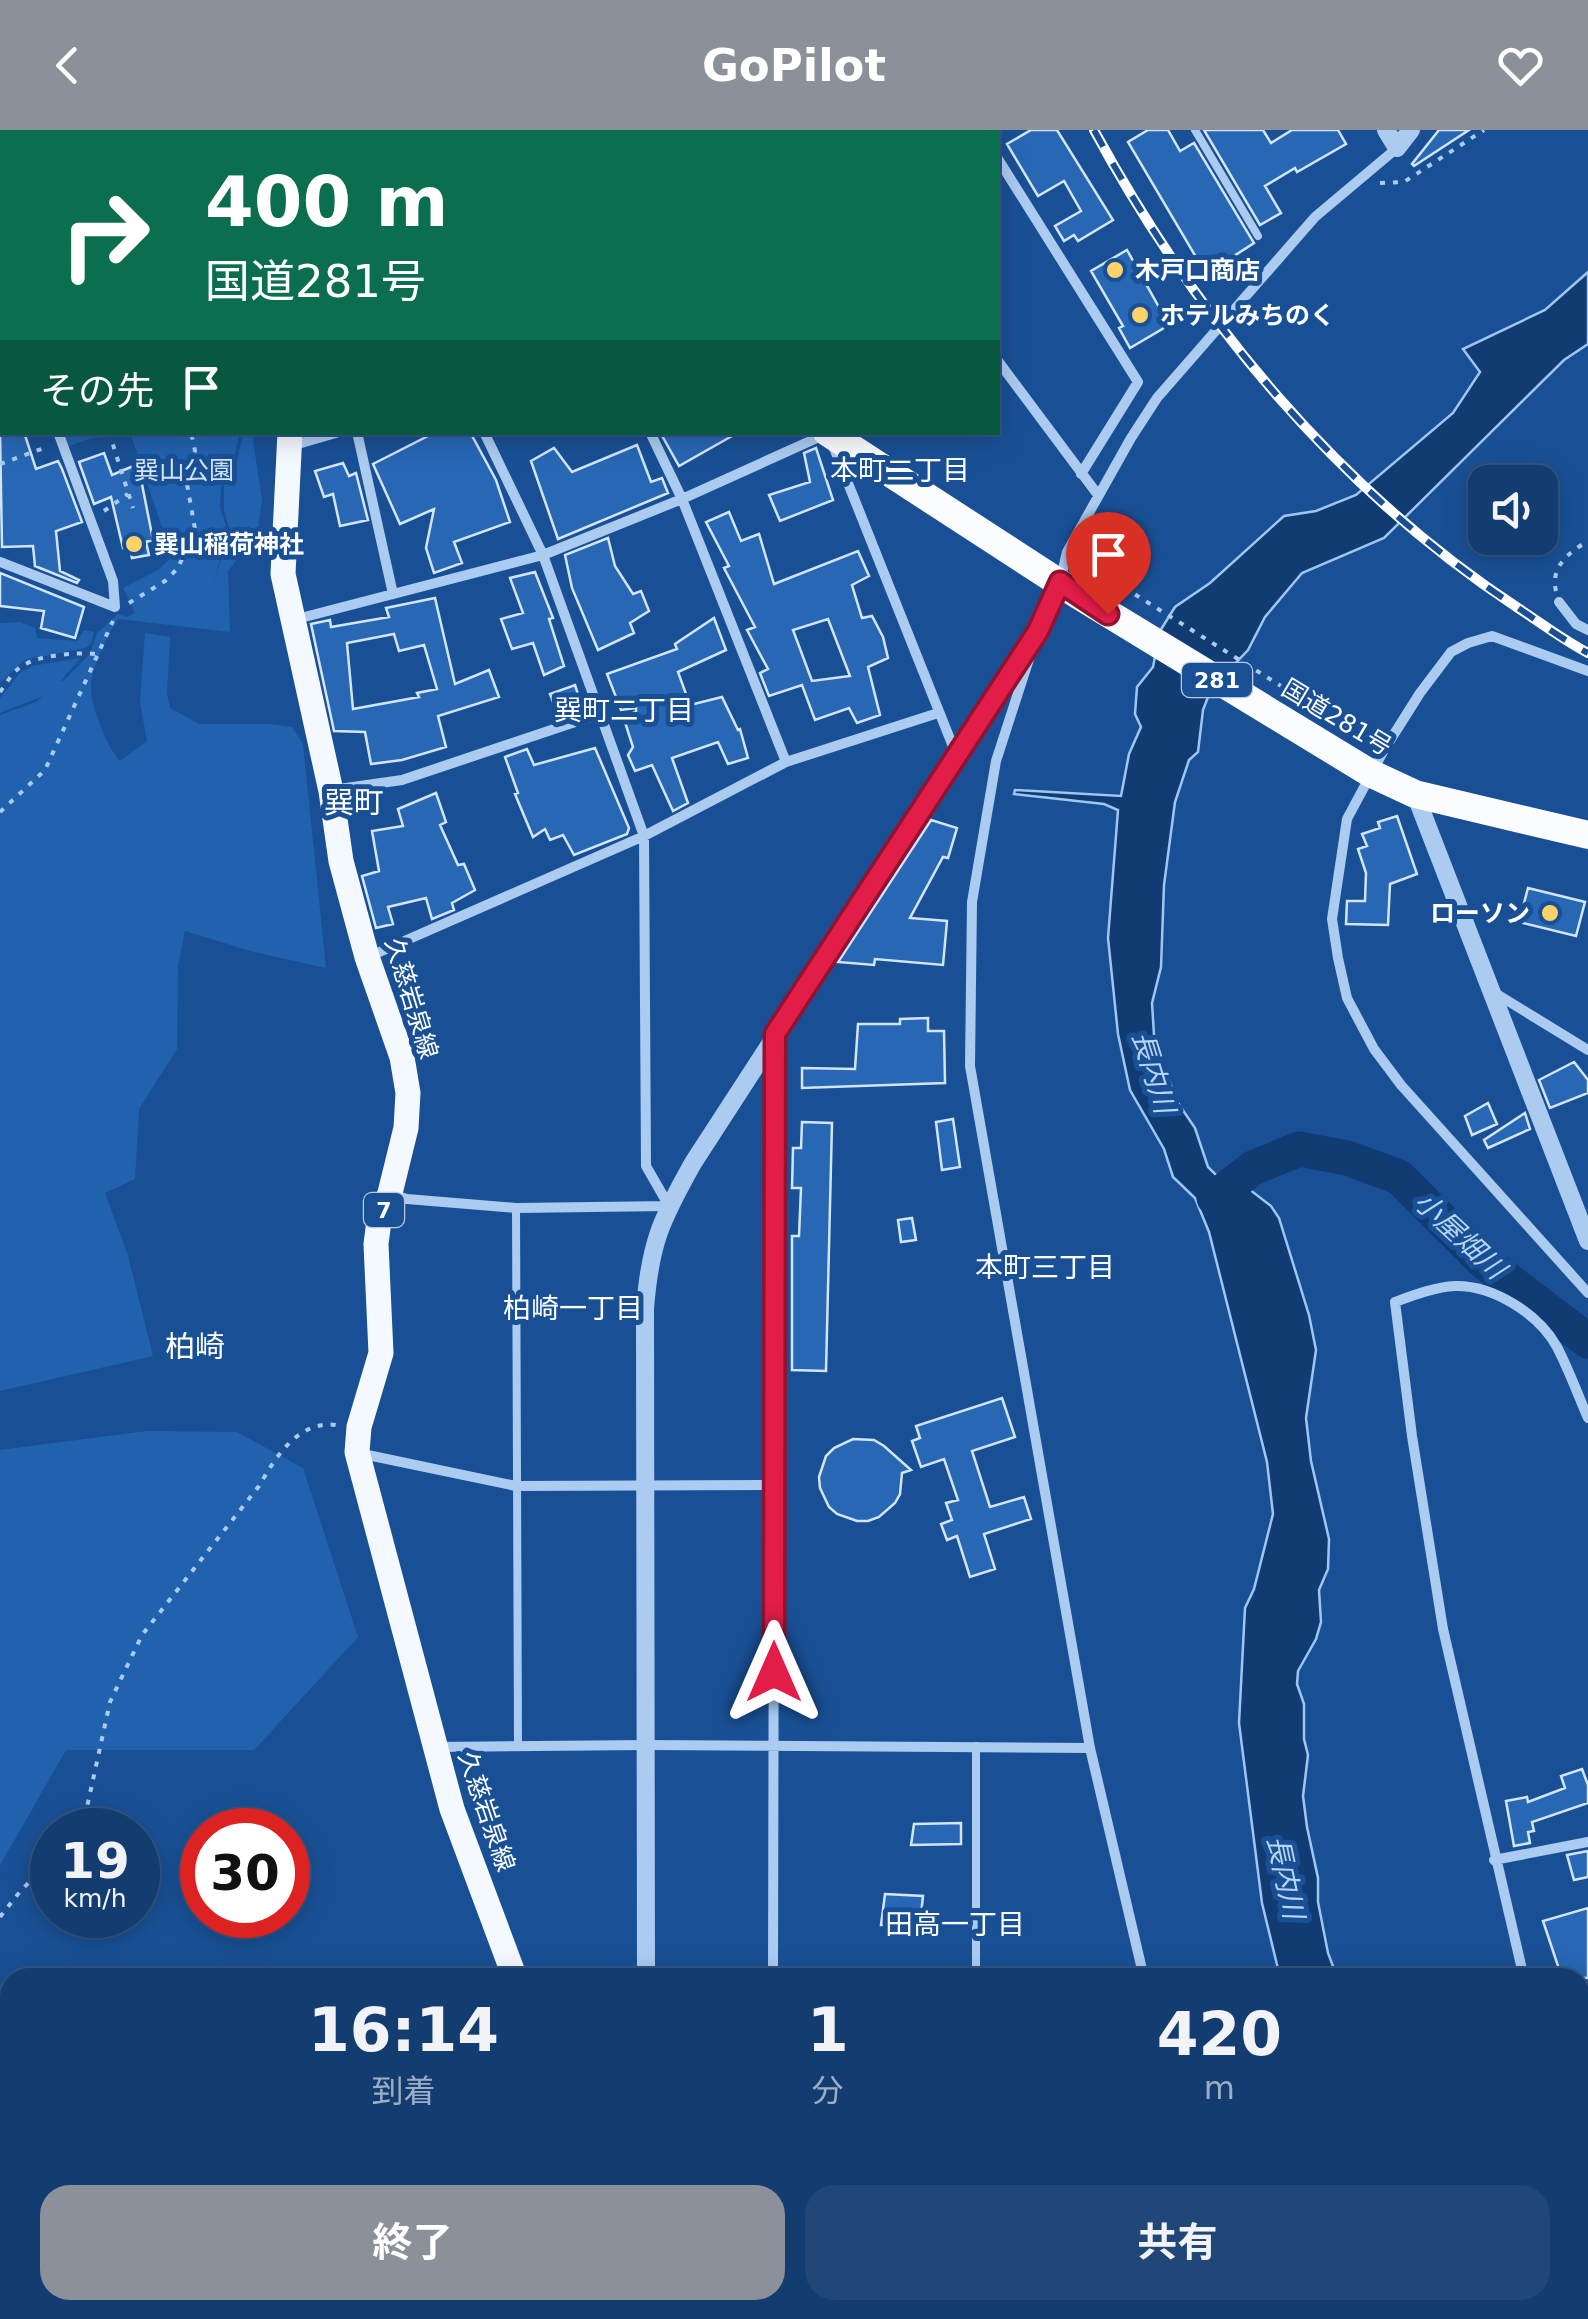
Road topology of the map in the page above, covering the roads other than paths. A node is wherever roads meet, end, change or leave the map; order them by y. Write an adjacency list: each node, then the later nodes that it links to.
1 (1195, 130): 6 (lane)
2 (1386, 130): 4 (street)
3 (1411, 130): 4 (street)
4 (1397, 148): 18 (street)
5 (1000, 162): 17 (street)
6 (1258, 236)
7 (1000, 364): 17 (street)
8 (59, 435): 21 (street)
9 (321, 435): 16 (street)
10 (358, 435): 23 (street)
11 (485, 435): 20 (street)
12 (651, 435): 19 (street)
13 (824, 435): 19 (street)
14 (829, 435): 30 (street)
15 (831, 435): 22 (highway, 国道281号 / 281)
16 (290, 440): 25 (main road, 久慈岩泉線 / 7)
17 (1081, 474): 18 (street)
18 (1098, 495): 22 (street)
19 (682, 499): 20 (street); 32 (street)
20 (543, 555): 23 (street); 29 (street)
21 (0, 562)
22 (1069, 588): 27 (street); 33 (highway, 国道281号 / 281)
23 (393, 594): 25 (street)
24 (1559, 602): 26 (street)
25 (293, 620): 34 (main road, 久慈岩泉線 / 7)
26 (1588, 630)
27 (1038, 631): 31 (street); 57 (street)
28 (1588, 672): 33 (street)
29 (602, 713): 34 (street); 37 (street)
30 (938, 713): 31 (street); 32 (street)
31 (956, 754): 40 (street)
32 (786, 762): 37 (street)
33 (1370, 763): 35 (highway, 国道281号 / 281); 46 (street)
34 (331, 790): 38 (main road, 久慈岩泉線 / 7)
35 (1416, 794): 36 (highway, 国道281号 / 281); 39 (street)
36 (1588, 835)
37 (644, 836): 38 (street); 43 (street)
38 (367, 957): 42 (main road, 久慈岩泉線 / 7)
39 (1492, 991): 41 (street); 45 (street)
40 (775, 1034): 43 (street); 51 (street)
41 (1588, 1050)
42 (390, 1194): 44 (street); 48 (main road, 久慈岩泉線 / 7)
43 (668, 1206): 44 (street); 49 (street)
44 (516, 1208): 50 (lane)
45 (1588, 1241)
46 (1588, 1294)
47 (1588, 1418): 59 (street)
48 (358, 1440): 50 (street); 56 (main road, 久慈岩泉線)
49 (646, 1485): 50 (street); 51 (street); 53 (street)
50 (516, 1486): 52 (lane)
51 (774, 1486): 54 (street)
52 (518, 1745): 53 (street); 56 (street)
53 (647, 1745): 54 (street); 61 (street)
54 (774, 1746): 55 (street); 62 (street)
55 (976, 1746): 57 (street); 63 (lane)
56 (434, 1747): 60 (main road, 久慈岩泉線)
57 (1090, 1748): 64 (street)
58 (1588, 1842): 59 (street)
59 (1494, 1860): 65 (street)
60 (511, 1968)
61 (646, 1968)
62 (774, 1968)
63 (976, 1968)
64 (1142, 1968)
65 (1521, 1968)

